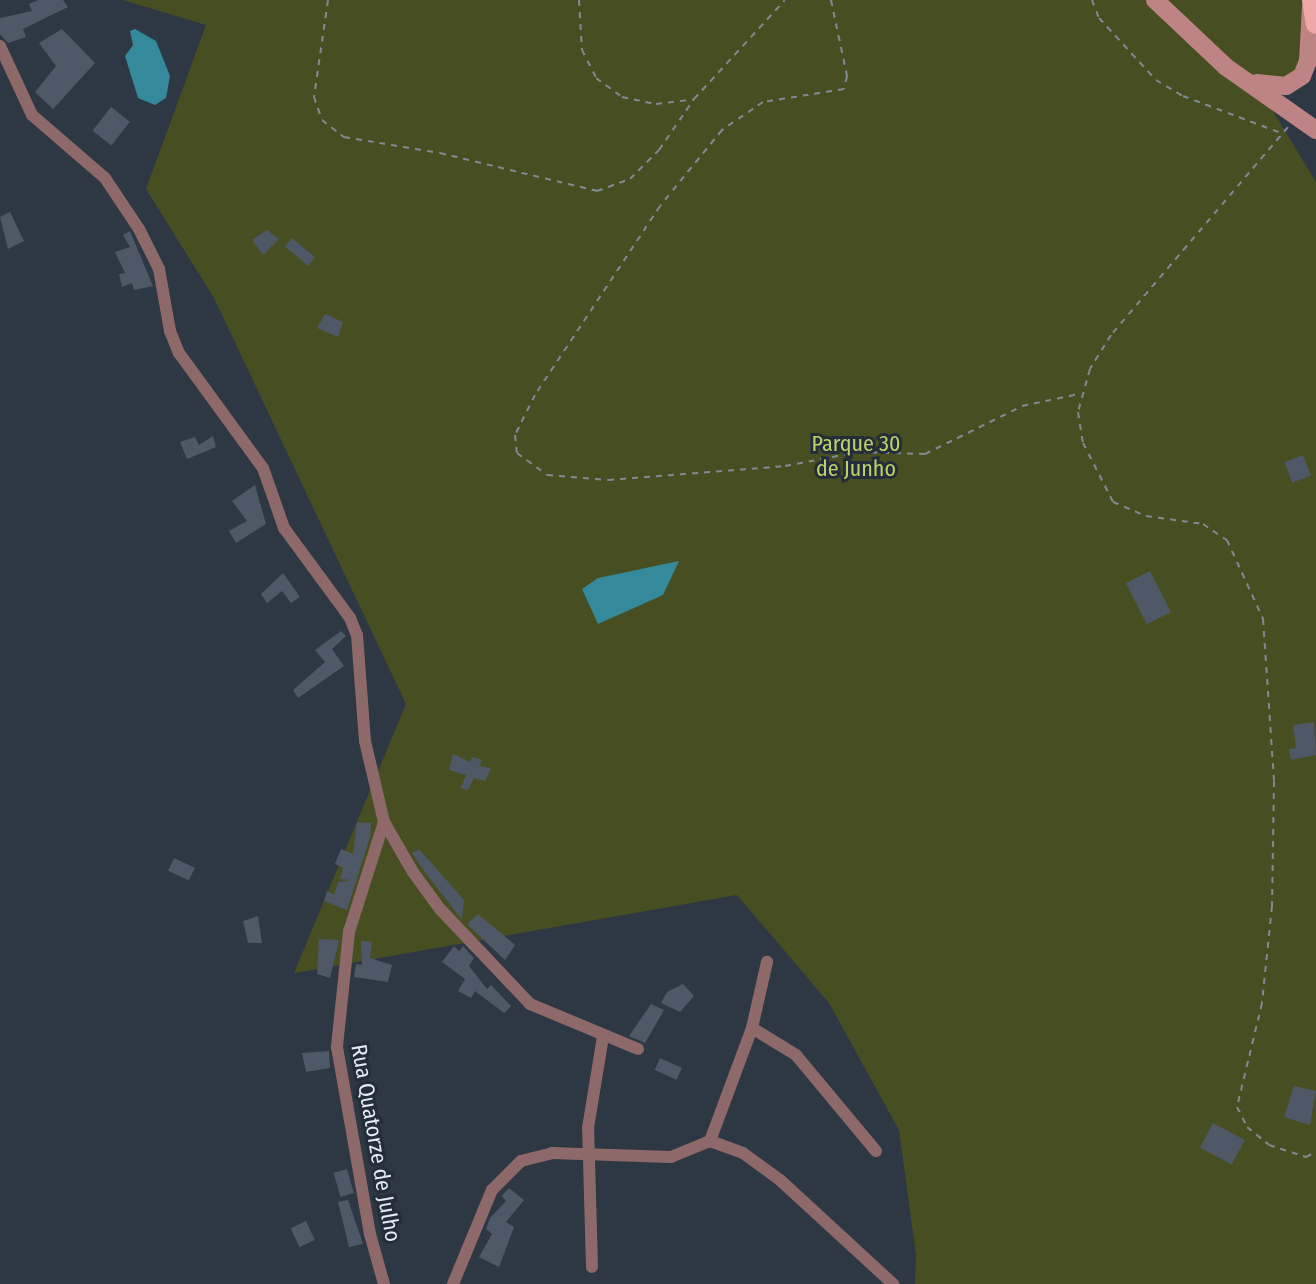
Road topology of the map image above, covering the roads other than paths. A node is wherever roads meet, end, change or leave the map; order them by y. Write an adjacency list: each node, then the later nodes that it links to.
1 (1155, 0): 5 (main road)
2 (1312, 0): 3 (highway); 5 (main road)
3 (1316, 24)
4 (0, 46): 7 (street)
5 (1248, 82): 6 (main road)
6 (1316, 130)
7 (384, 822): 10 (street); 16 (street, Rua Quatorze de Julho)
8 (767, 962): 9 (street)
9 (752, 1028): 12 (street); 13 (street)
10 (603, 1036): 11 (street); 14 (street)
11 (638, 1049)
12 (710, 1141): 14 (street); 18 (street)
13 (876, 1151)
14 (587, 1153): 15 (street); 17 (street)
15 (592, 1267)
16 (384, 1284)
17 (453, 1284)
18 (893, 1284)

